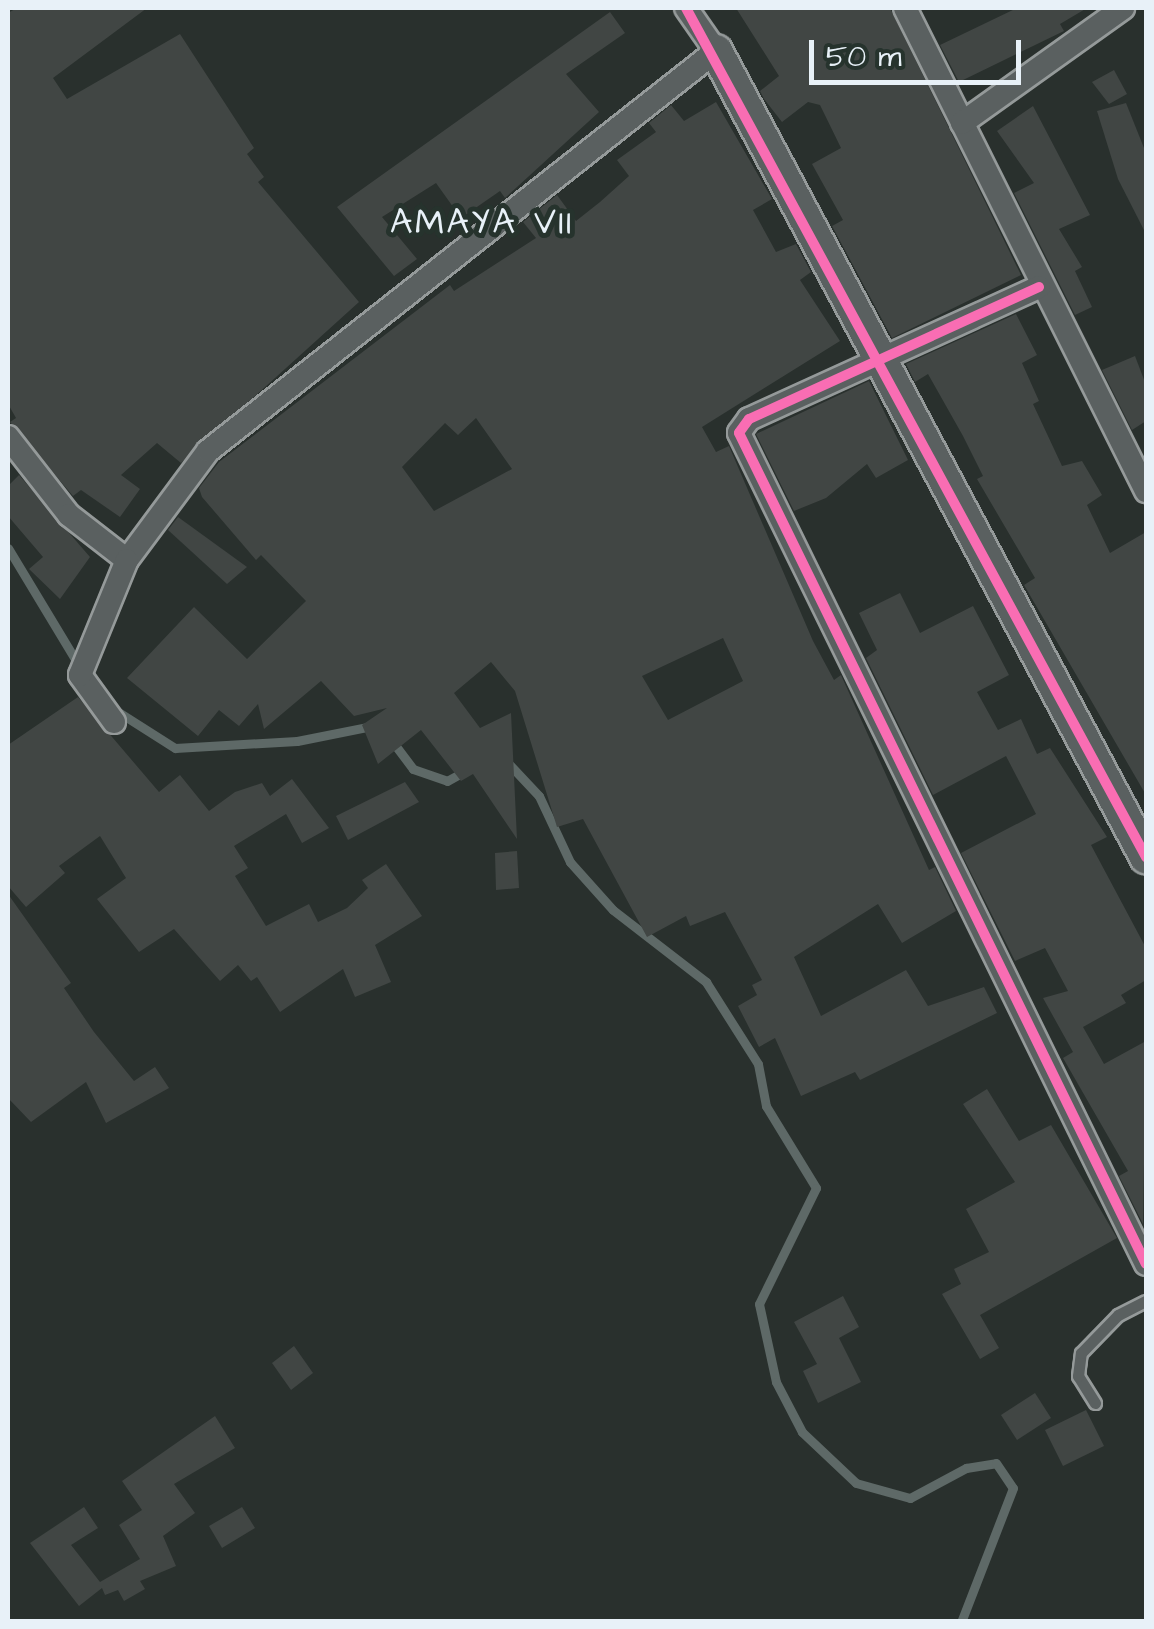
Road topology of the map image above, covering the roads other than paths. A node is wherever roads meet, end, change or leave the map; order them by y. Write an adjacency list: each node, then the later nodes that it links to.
1 (686, 8): 4 (street)
2 (905, 8): 5 (street)
3 (1123, 8): 5 (street)
4 (716, 51): 7 (street); 10 (street)
5 (962, 123): 6 (street)
6 (1039, 287): 7 (street); 9 (street)
7 (882, 360): 12 (street); 13 (street)
8 (8, 437): 10 (street)
9 (1146, 491)
10 (127, 560): 11 (street)
11 (114, 722)
12 (1146, 857)
13 (1146, 1264)
14 (1146, 1301): 15 (lane)
15 (1095, 1403)

